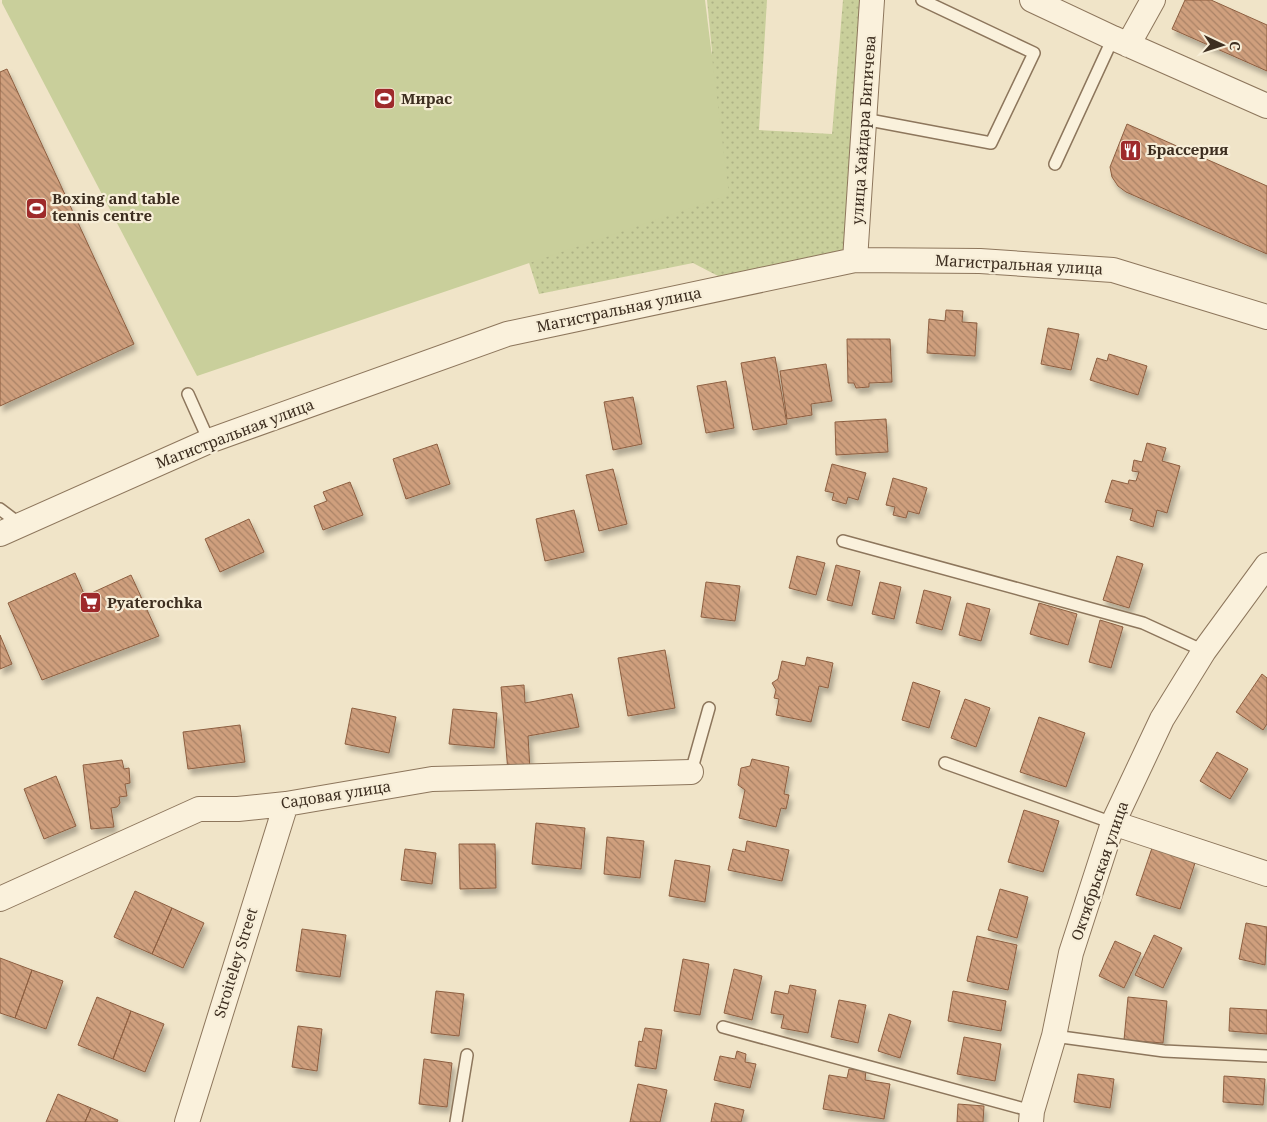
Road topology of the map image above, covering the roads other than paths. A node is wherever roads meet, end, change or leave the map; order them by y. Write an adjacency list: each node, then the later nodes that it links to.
1 (872, 0): 7 (street, улица Хайдара Бигичева)
2 (922, 0): 7 (lane)
3 (1032, 0): 5 (street)
4 (1152, 0): 5 (street)
5 (1120, 42): 6 (street); 8 (lane)
6 (1267, 106)
7 (864, 119): 9 (street, улица Хайдара Бигичева)
8 (1055, 164)
9 (855, 260): 10 (street, Магистральная улица); 12 (street, Магистральная улица)
10 (1267, 317)
11 (188, 394): 12 (lane)
12 (209, 441): 14 (street, Магистральная улица)
13 (0, 508): 14 (lane)
14 (21, 525): 15 (street, Магистральная улица)
15 (0, 534)
16 (843, 541): 18 (lane)
17 (1266, 569): 18 (street, Октябрьская улица)
18 (1204, 651): 23 (street, Октябрьская улица)
19 (709, 708): 21 (lane)
20 (945, 762): 23 (lane)
21 (691, 772): 22 (street, Садовая улица)
22 (286, 804): 25 (street, Садовая улица); 31 (street, Stroiteley Street)
23 (1113, 823): 24 (street); 27 (street, Октябрьская улица)
24 (1267, 874)
25 (0, 899)
26 (722, 1027): 30 (lane)
27 (1054, 1036): 29 (lane); 30 (street, Октябрьская улица)
28 (467, 1055): 32 (lane)
29 (1267, 1056)
30 (1032, 1117)
31 (187, 1122)
32 (456, 1122)

